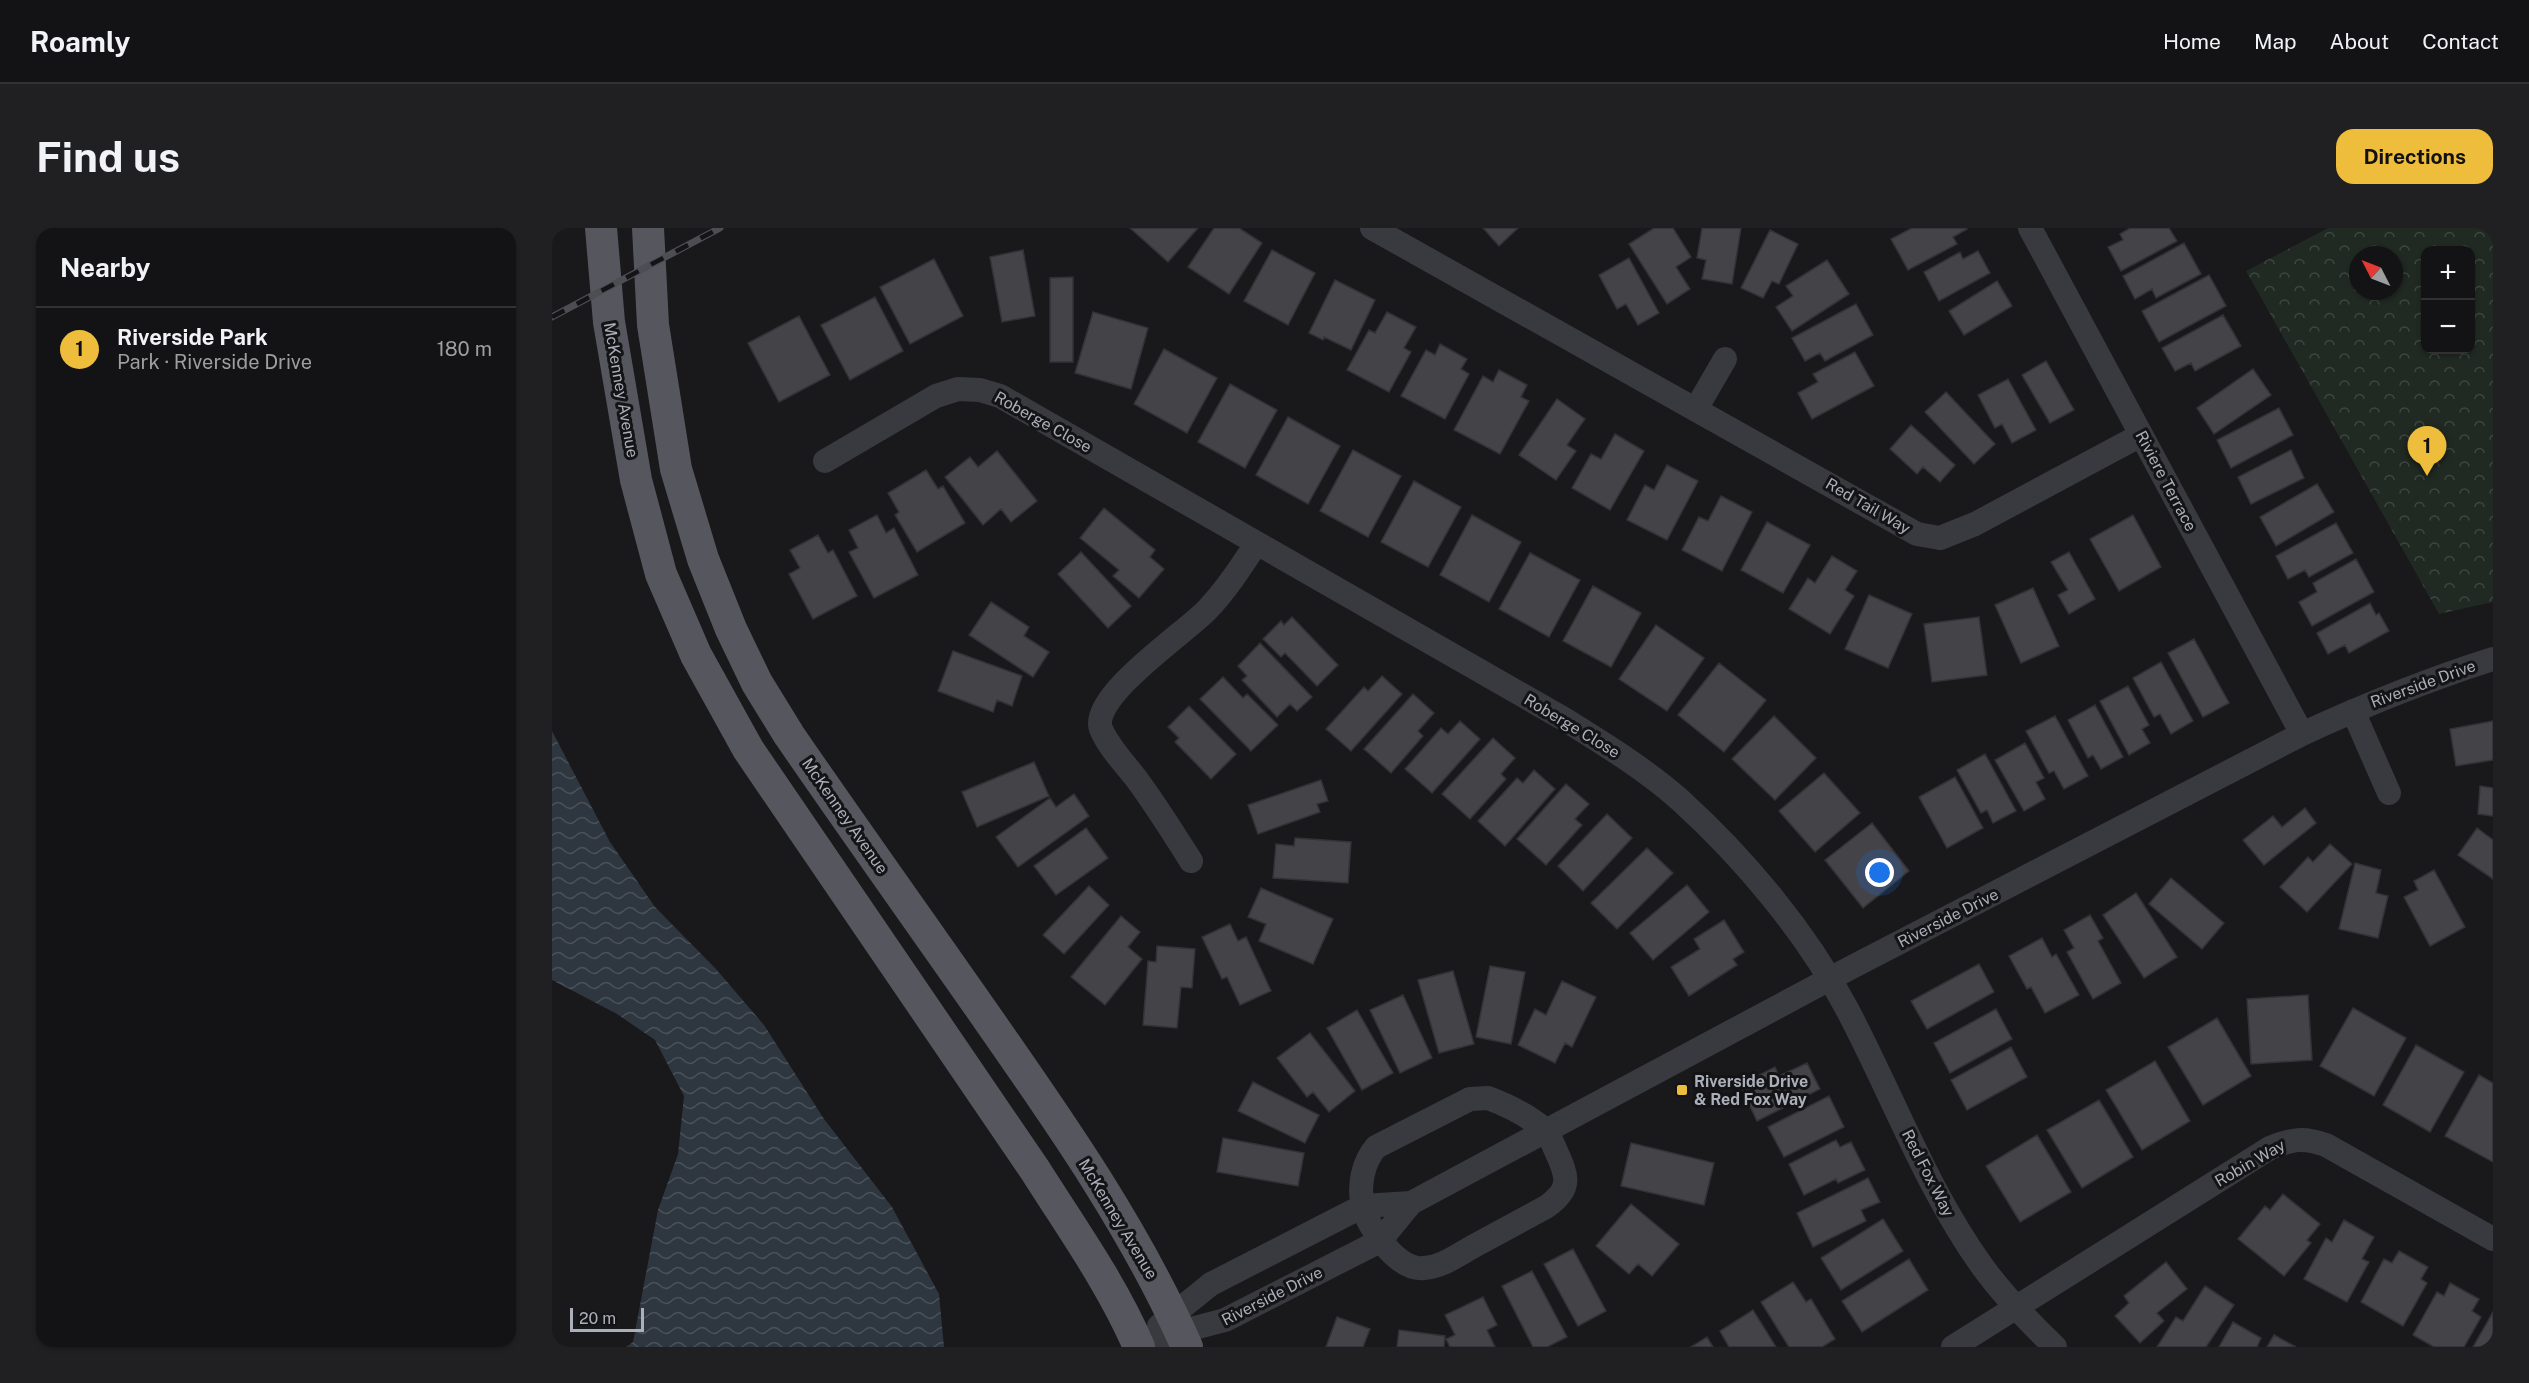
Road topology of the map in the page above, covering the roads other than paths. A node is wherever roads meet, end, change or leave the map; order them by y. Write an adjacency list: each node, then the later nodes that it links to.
1 (601, 228): 23 (main road, McKenney Avenue)
2 (648, 228): 22 (main road, McKenney Avenue)
3 (1372, 228): 6 (street, Red Tail Way)
4 (2030, 228): 7 (street, Riviere Terrace)
5 (1725, 359): 6 (street)
6 (1696, 409): 7 (street, Red Tail Way)
7 (2140, 435): 12 (street, Riviere Terrace)
8 (825, 461): 9 (street, Roberge Close)
9 (1256, 544): 14 (street); 15 (street, Roberge Close)
10 (2493, 659): 11 (street, Riverside Drive)
11 (2353, 711): 12 (street, Riverside Drive); 13 (street, Riverside Drive)
12 (2302, 734): 15 (street, Riverside Drive)
13 (2389, 793)
14 (1191, 861)
15 (1829, 980): 16 (street, Riverside Drive); 21 (street, Red Fox Way)
16 (1546, 1131): 17 (street, Riverside Drive); 18 (street); 20 (street)
17 (1411, 1203): 18 (street, Riverside Drive); 20 (street, Riverside Drive)
18 (1363, 1206): 20 (street); 22 (street, Riverside Drive)
19 (2493, 1239): 21 (street, Robin Way)
20 (1380, 1241): 22 (street, Riverside Drive)
21 (2017, 1308): 24 (street, Robin Way); 25 (street, Red Fox Way)
22 (1180, 1331): 23 (street, Riverside Drive)
23 (1138, 1345)
24 (1953, 1347)
25 (2055, 1347)

